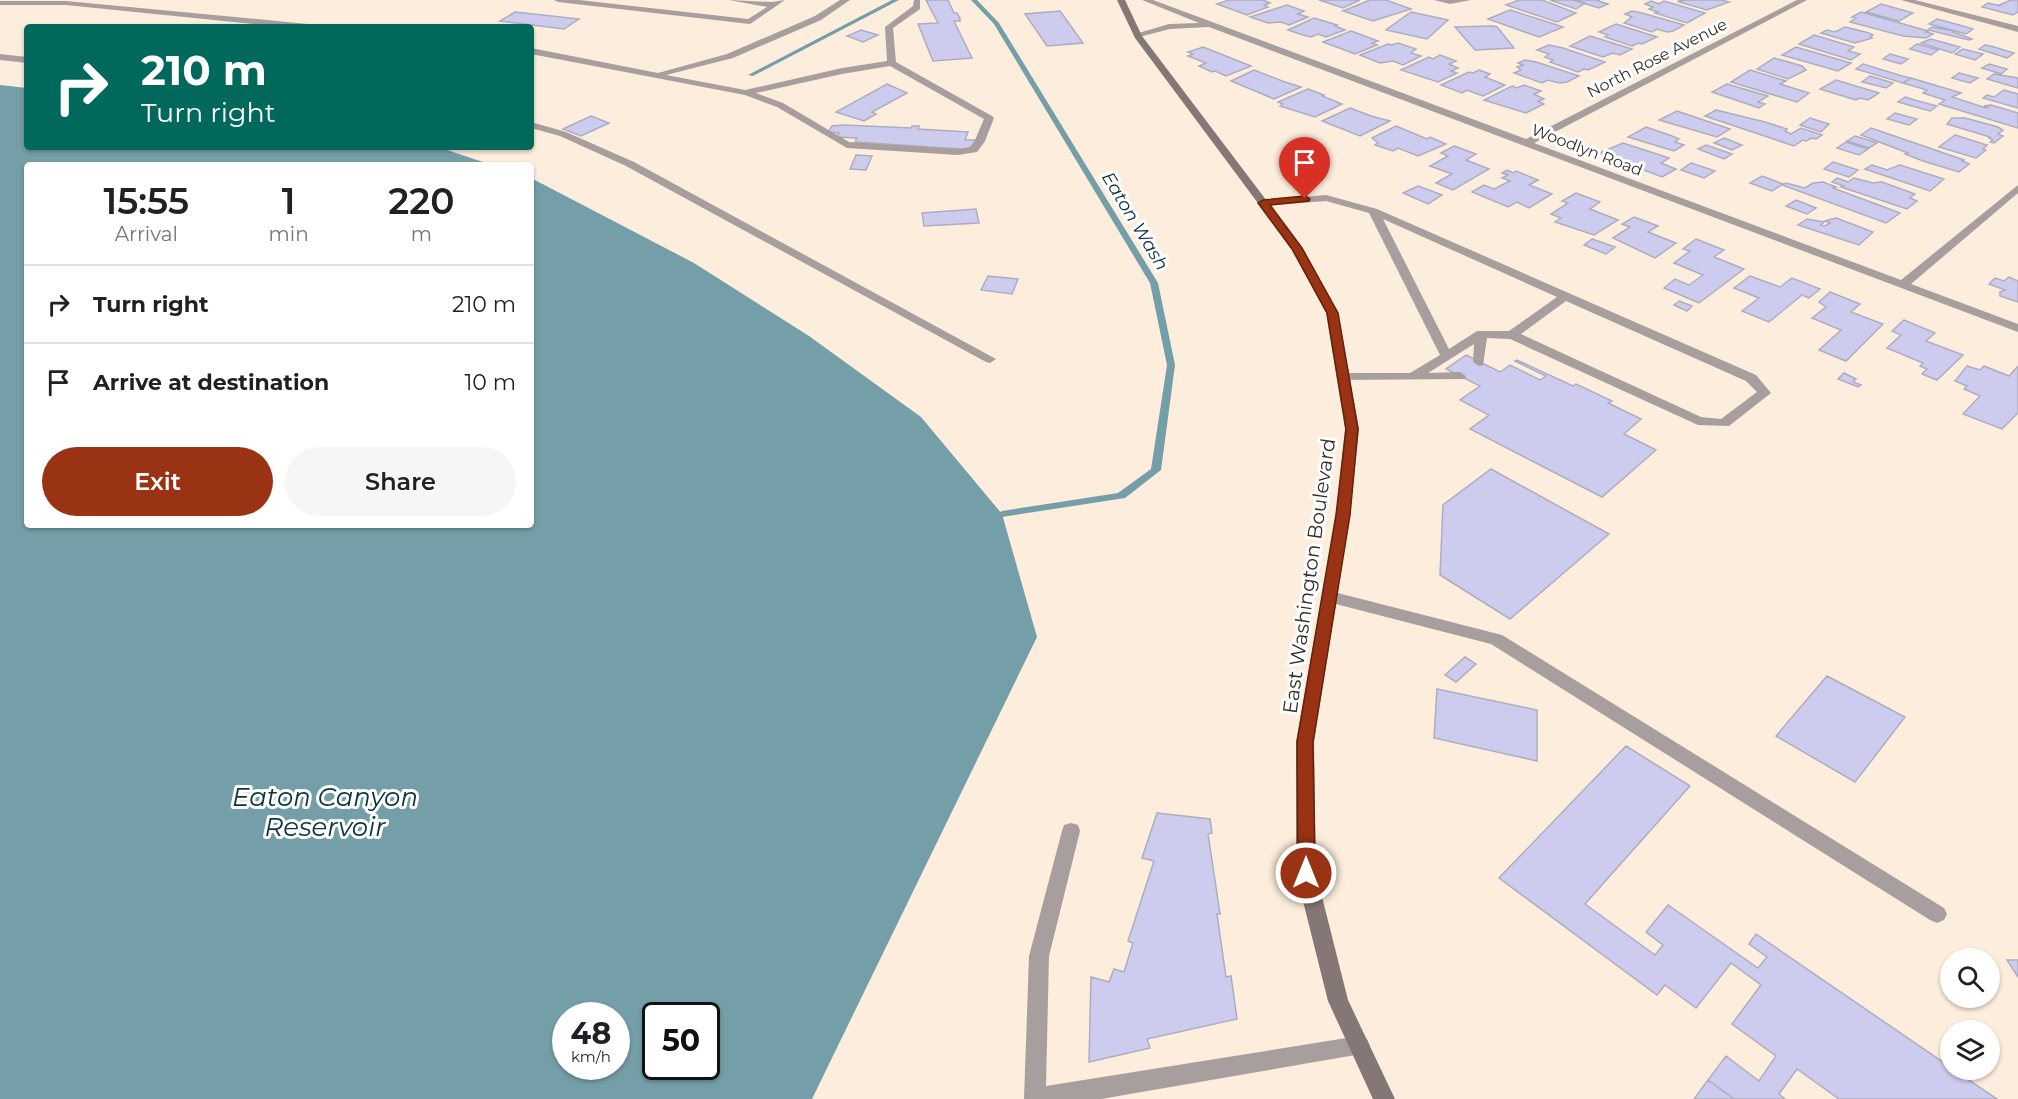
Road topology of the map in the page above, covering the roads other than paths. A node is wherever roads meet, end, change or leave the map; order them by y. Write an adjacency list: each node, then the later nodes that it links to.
1 (558, 0): 10 (street)
2 (734, 0): 10 (street)
3 (846, 0): 21 (street)
4 (1121, 0): 16 (main road, East Washington Boulevard)
5 (1146, 0): 14 (street, Woodlyn Road)
6 (1438, 0): 7 (street)
7 (1467, 0)
8 (1803, 0): 24 (street, North Rose Avenue)
9 (1905, 0): 15 (street)
10 (777, 2)
11 (917, 2): 20 (street)
12 (0, 3): 13 (street)
13 (278, 24)
14 (1211, 25): 16 (street); 24 (street, Woodlyn Road)
15 (2018, 29)
16 (1138, 36): 26 (main road, East Washington Boulevard)
17 (534, 52): 21 (street)
18 (0, 57): 19 (street)
19 (24, 60)
20 (892, 63): 22 (street); 22 (street)
21 (656, 75): 22 (street)
22 (747, 93)
23 (534, 126): 34 (street)
24 (1526, 143): 28 (street, Woodlyn Road)
25 (2018, 188): 28 (street)
26 (1263, 203): 27 (street); 37 (main road, East Washington Boulevard)
27 (1373, 211): 29 (street); 33 (street)
28 (1903, 284): 30 (street, Woodlyn Road)
29 (1564, 297): 32 (street); 32 (street)
30 (2018, 328)
31 (1481, 334): 32 (street); 33 (street); 35 (street)
32 (1512, 334)
33 (1447, 357): 38 (street)
34 (990, 359)
35 (1479, 362)
36 (1460, 376): 38 (street)
37 (1343, 377): 38 (street); 39 (main road, East Washington Boulevard)
38 (1413, 377)
39 (1330, 597): 41 (street); 42 (main road, East Washington Boulevard)
40 (1071, 831): 43 (street)
41 (1936, 914)
42 (1359, 1046): 43 (street); 44 (main road, East Washington Boulevard)
43 (1035, 1099)
44 (1384, 1099)

